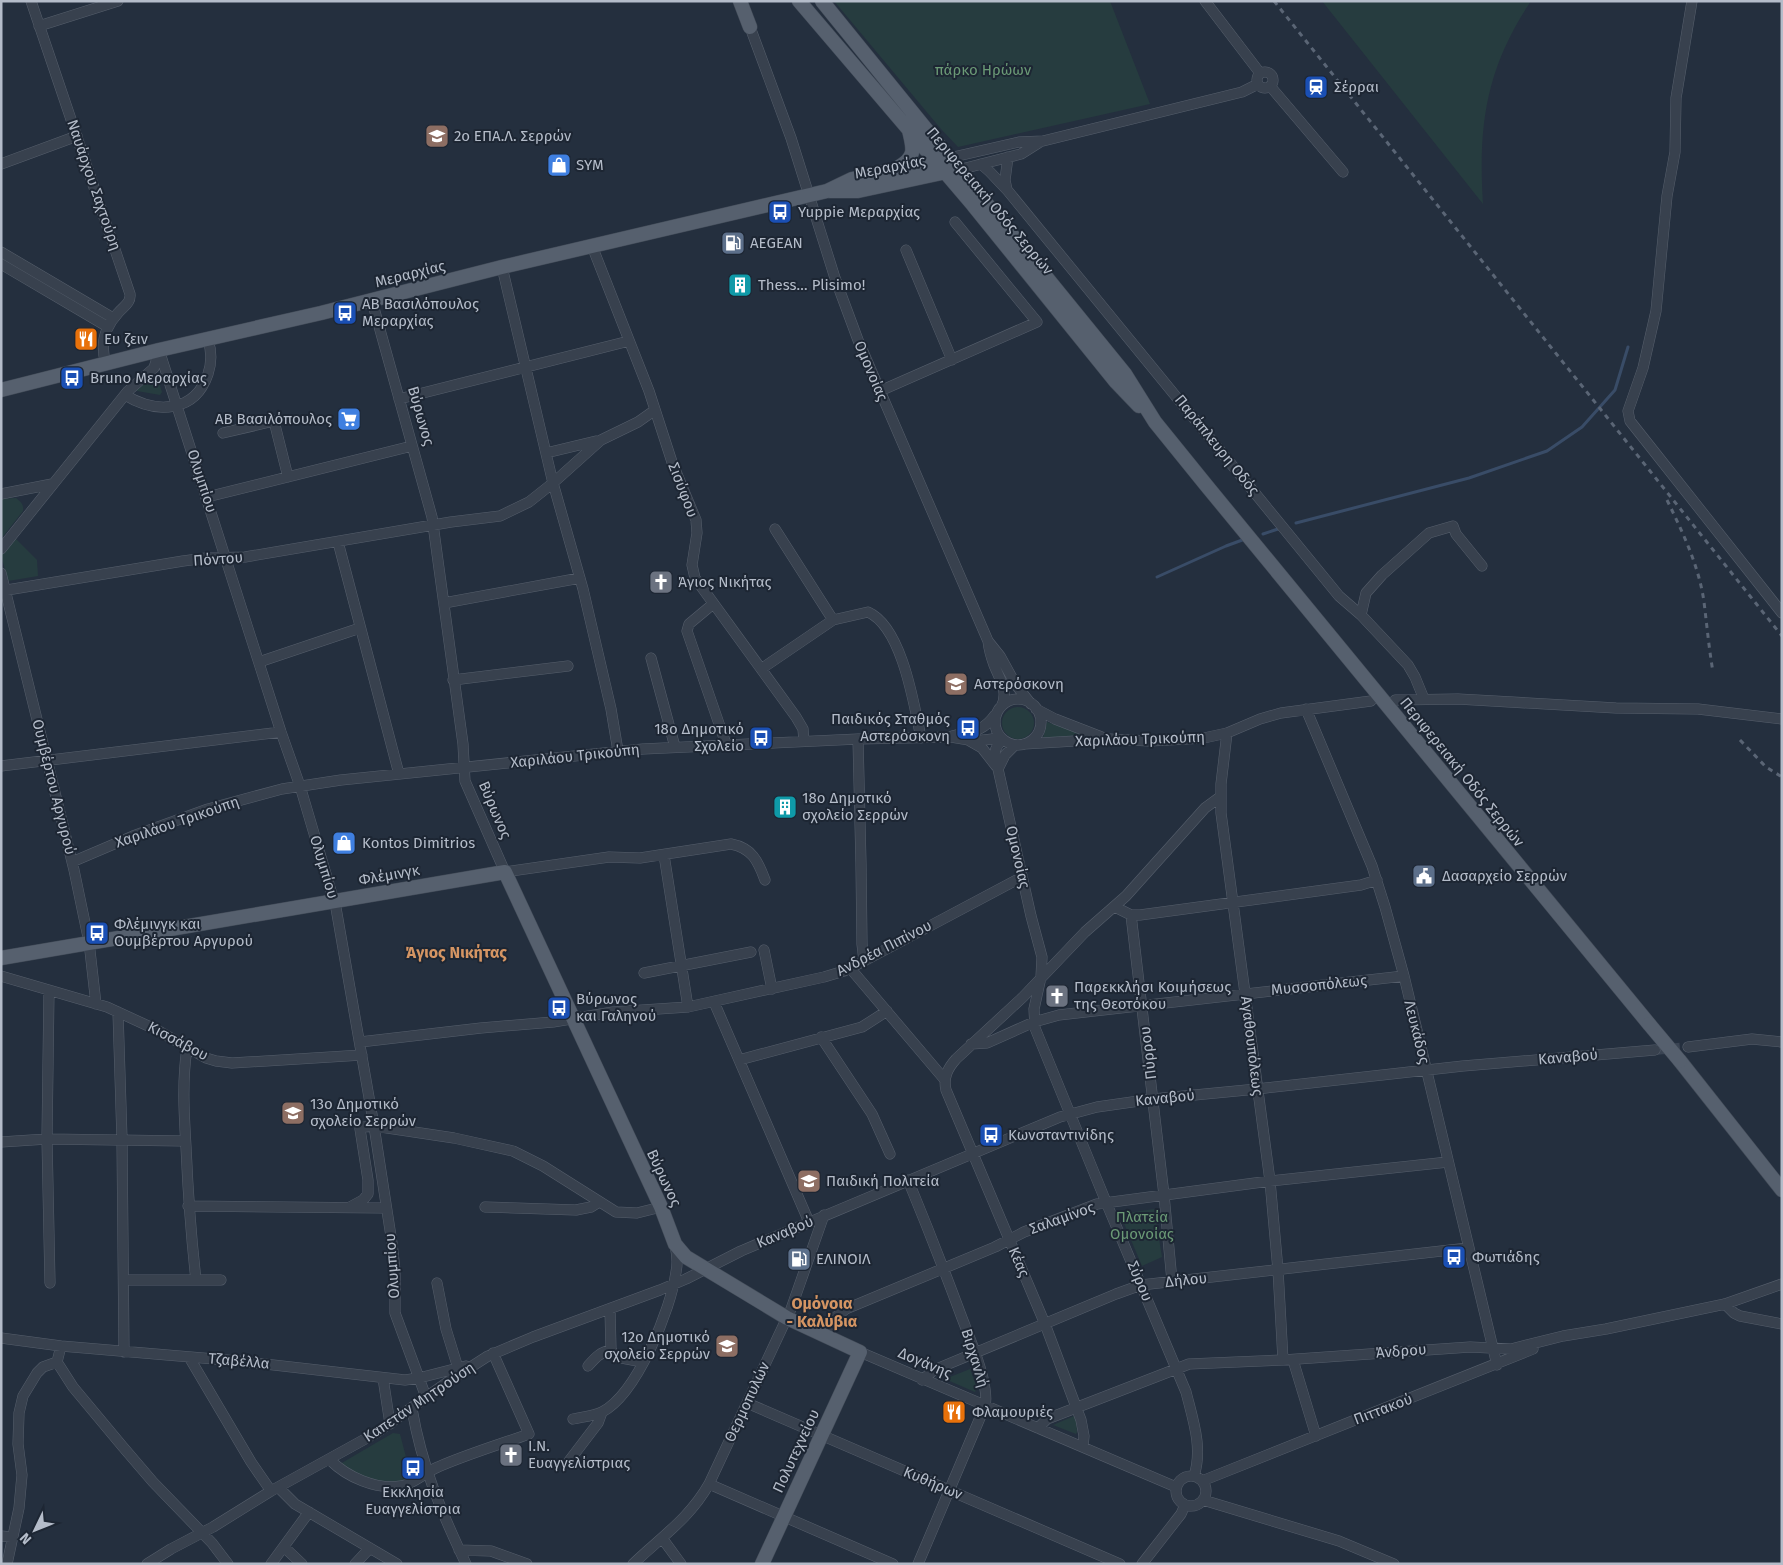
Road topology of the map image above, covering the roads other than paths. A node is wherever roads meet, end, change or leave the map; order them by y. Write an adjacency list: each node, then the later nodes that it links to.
1 (31, 1): 8 (street, Ναυάρχου Σαχτούρη)
2 (118, 1): 8 (street)
3 (740, 1): 9 (main road)
4 (799, 1): 13 (main road, Περιφερειακή Οδός Σερρών)
5 (822, 1): 17 (main road, Περιφερειακή Οδός Σερρών)
6 (1205, 1): 10 (street)
7 (1692, 1): 66 (street)
8 (39, 26): 14 (street, Ναυάρχου Σαχτούρη)
9 (750, 27): 25 (street, Ομονοίας)
10 (1260, 73): 11 (street); 12 (street)
11 (1258, 84): 12 (street); 15 (street, Μεραρχίας)
12 (1270, 86): 22 (street)
13 (909, 130): 17 (main road, Περιφερειακή Οδός Σερρών); 20 (main road)
14 (77, 136): 18 (street); 33 (street, Ναυάρχου Σαχτούρη)
15 (1043, 141): 16 (street, Μεραρχίας); 17 (street, Μεραρχίας)
16 (1008, 157): 19 (street, Μεραρχίας); 24 (street)
17 (942, 160): 20 (main road, Μεραρχίας); 21 (main road, Περιφερειακή Οδός Σερρών)
18 (1, 164)
19 (980, 164): 21 (street, Μεραρχίας); 24 (street, Παράπλευρη Οδός)
20 (898, 168): 23 (main road, Μεραρχίας)
21 (952, 171): 23 (main road, Μεραρχίας); 159 (main road, Περιφερειακή Οδός Σερρών, bridge)
22 (1343, 172)
23 (826, 191): 25 (main road, Μεραρχίας)
24 (1008, 191): 67 (street, Παράπλευρη Οδός)
25 (810, 195): 27 (main road, Μεραρχίας); 41 (street, Ομονοίας)
26 (955, 222): 37 (street)
27 (592, 246): 31 (main road, Μεραρχίας); 35 (street, Σισύφου)
28 (906, 250): 37 (street)
29 (1, 252): 33 (street)
30 (1, 264): 33 (street)
31 (502, 268): 32 (main road, Μεραρχίας); 39 (street)
32 (372, 301): 34 (main road, Μεραρχίας); 43 (street, Βύρωνος)
33 (110, 322): 38 (street)
34 (208, 340): 36 (main road, Μεραρχίας); 44 (street)
35 (629, 341): 39 (street); 45 (street, Σισύφου)
36 (160, 350): 38 (main road, Μεραρχίας); 42 (street); 44 (street, Ολυμπίου)
37 (952, 360): 41 (street)
38 (106, 364): 40 (main road, Μεραρχίας)
39 (526, 367): 43 (street); 49 (street)
40 (1, 390)
41 (880, 391): 70 (street, Ομονοίας)
42 (125, 395): 44 (street); 52 (street)
43 (399, 399): 48 (street, Βύρωνος)
44 (178, 406): 54 (street, Ολυμπίου)
45 (655, 410): 47 (street); 65 (street, Σισύφου)
46 (223, 433): 50 (street)
47 (601, 440): 49 (street); 51 (street, Πόντου)
48 (412, 446): 50 (street); 55 (street, Βύρωνος)
49 (546, 453): 51 (street)
50 (288, 477): 54 (street)
51 (553, 483): 55 (street, Πόντου); 62 (street)
52 (52, 484): 53 (street); 58 (street)
53 (1, 494)
54 (206, 497): 59 (street, Ολυμπίου)
55 (433, 524): 57 (street, Πόντου); 64 (street, Βύρωνος)
56 (775, 529): 68 (street)
57 (338, 542): 59 (street, Πόντου); 69 (street)
58 (1, 549)
59 (226, 558): 63 (street, Πόντου); 72 (street, Ολυμπίου)
60 (1482, 566): 67 (street)
61 (1, 573): 63 (street, Ουμβέρτου Αργυρού)
62 (580, 578): 64 (street); 95 (street)
63 (3, 590): 96 (street, Ουμβέρτου Αργυρού)
64 (444, 603): 75 (street, Βύρωνος)
65 (712, 604): 74 (street, Σισύφου); 92 (street)
66 (1782, 613)
67 (1361, 615): 76 (street, Παράπλευρη Οδός)
68 (833, 620): 74 (street); 86 (street)
69 (360, 628): 72 (street); 100 (street)
70 (988, 641): 79 (street); 81 (street, Ομονοίας)
71 (650, 658): 94 (street)
72 (259, 662): 83 (street, Ολυμπίου)
73 (568, 666): 75 (street)
74 (761, 669): 91 (street, Σισύφου)
75 (454, 680): 98 (street, Βύρωνος)
76 (1424, 699): 77 (street); 82 (street)
77 (1394, 700)
78 (1371, 701): 80 (street, Χαριλάου Τρικούπη)
79 (1034, 707): 81 (street); 89 (street); 93 (street)
80 (1306, 709): 84 (street, Χαριλάου Τρικούπη); 108 (street, Λευκάδος)
81 (999, 710): 85 (street); 88 (street)
82 (1782, 719)
83 (281, 732): 96 (street); 101 (street, Ολυμπίου)
84 (1226, 733): 89 (street, Χαριλάου Τρικούπη); 102 (street, Αγαθουπόλεως)
85 (951, 737): 86 (street, Χαριλάου Τρικούπη); 90 (street, Χαριλάου Τρικούπη)
86 (921, 738): 87 (street, Χαριλάου Τρικούπη)
87 (858, 739): 91 (street, Χαριλάου Τρικούπη); 117 (street)
88 (1002, 739): 90 (street, Χαριλάου Τρικούπη); 93 (street); 99 (street, Ομονοίας)
89 (1109, 739): 93 (street, Χαριλάου Τρικούπη)
90 (967, 740): 99 (street)
91 (804, 741): 92 (street, Χαριλάου Τρικούπη)
92 (726, 744): 94 (street, Χαριλάου Τρικούπη)
93 (1020, 744): 99 (street)
94 (675, 747): 95 (street, Χαριλάου Τρικούπη)
95 (618, 752): 98 (street, Χαριλάου Τρικούπη)
96 (47, 761): 97 (street); 104 (street, Ουμβέρτου Αργυρού)
97 (1, 766)
98 (463, 767): 100 (street, Χαριλάου Τρικούπη); 105 (street, Βύρωνος)
99 (998, 770): 106 (street, Ομονοίας)
100 (398, 774): 101 (street, Χαριλάου Τρικούπη)
101 (300, 786): 104 (street, Χαριλάου Τρικούπη); 109 (street, Ολυμπίου)
102 (1220, 797): 110 (street, Αγαθουπόλεως); 111 (street)
103 (664, 855): 105 (street, Φλέμινγκ); 107 (street, Φλέμινγκ); 118 (street)
104 (72, 862): 113 (street, Ουμβέρτου Αργυρού)
105 (505, 872): 109 (main road, Φλέμινγκ); 133 (main road, Βύρωνος)
106 (1022, 878): 117 (street, Ανδρέα Πιπίνου); 123 (street, Ομονοίας)
107 (765, 880)
108 (1377, 880): 110 (street); 122 (street, Λευκάδος)
109 (334, 901): 113 (main road, Φλέμινγκ); 136 (street, Ολυμπίου)
110 (1233, 902): 112 (street); 126 (street, Αγαθουπόλεως)
111 (1115, 906): 112 (street); 123 (street)
112 (1131, 915): 129 (street, Πύρρου)
113 (89, 942): 116 (main road, Φλέμινγκ); 128 (street, Ουμβέρτου Αργυρού)
114 (764, 950): 124 (street)
115 (751, 952): 118 (street)
116 (1, 958)
117 (864, 961): 119 (street, Ανδρέα Πιπίνου)
118 (682, 965): 120 (street); 130 (street)
119 (850, 968): 124 (street, Ανδρέα Πιπίνου); 131 (street)
120 (644, 973)
121 (1, 976): 125 (street, Κισσάβου)
122 (1404, 976): 126 (street, Μυσσοπόλεως); 144 (street, Λευκάδος)
123 (1041, 977): 134 (street, Σύρου); 138 (street)
124 (772, 989): 127 (street, Ανδρέα Πιπίνου)
125 (49, 992): 128 (street, Κισσάβου); 150 (street)
126 (1245, 994): 129 (street, Μυσσοπόλεως); 146 (street, Αγαθουπόλεως)
127 (714, 1002): 130 (street, Ανδρέα Πιπίνου); 143 (street)
128 (96, 1004): 132 (street, Κισσάβου)
129 (1142, 1006): 134 (street, Μυσσοπόλεως); 147 (street, Πύρρου)
130 (684, 1007): 133 (street, Ανδρέα Πιπίνου)
131 (887, 1011): 135 (street); 145 (street)
132 (118, 1012): 140 (street, Κισσάβου); 151 (street)
133 (572, 1018): 136 (street, Ανδρέα Πιπίνου); 166 (main road, Βύρωνος)
134 (1034, 1022): 138 (street, Μυσσοπόλεως); 148 (street, Σύρου)
135 (821, 1037): 143 (street); 155 (street)
136 (360, 1042): 142 (street, Ολυμπίου)
137 (1782, 1042): 139 (street)
138 (971, 1044): 145 (street)
139 (1688, 1047)
140 (188, 1048): 142 (street, Κισσάβου); 152 (street)
141 (1656, 1050): 144 (street, Καναβού)
142 (362, 1055): 149 (street, Ολυμπίου)
143 (739, 1060): 169 (street)
144 (1427, 1071): 146 (street, Καναβού); 156 (street, Λευκάδος)
145 (945, 1080): 154 (street, Κέας)
146 (1257, 1089): 147 (street, Καναβού); 158 (street, Αγαθουπόλεως)
147 (1153, 1099): 148 (street, Καναβού); 160 (street, Πύρρου)
148 (1070, 1113): 154 (street, Καναβού); 162 (street, Σύρου)
149 (374, 1126): 161 (street); 164 (street); 167 (street, Ολυμπίου)
150 (47, 1139): 151 (street); 153 (street); 182 (street)
151 (122, 1139): 152 (street); 177 (street)
152 (185, 1141): 163 (street)
153 (1, 1142)
154 (973, 1152): 157 (street, Καναβού); 170 (street, Κέας)
155 (890, 1154)
156 (1448, 1162): 158 (street, Σαλαμίνος); 172 (street, Λευκάδος)
157 (908, 1180): 168 (street, Καναβού); 173 (street, Βιρχανλή)
158 (1270, 1181): 160 (street, Σαλαμίνος); 175 (street, Αγαθουπόλεως)
159 (1782, 1190)
160 (1164, 1195): 162 (street, Σαλαμίνος); 180 (street, Πύρρου)
161 (600, 1202): 165 (street); 166 (street)
162 (1106, 1202): 170 (street, Σαλαμίνος); 185 (street, Σύρου)
163 (188, 1206): 164 (street); 178 (street)
164 (350, 1207): 167 (street)
165 (485, 1207)
166 (661, 1207): 171 (main road, Βύρωνος)
167 (386, 1208): 212 (street, Ολυμπίου)
168 (824, 1215): 169 (street, Καναβού); 189 (street, Θερμοπυλών)
169 (809, 1222): 174 (street, Καναβού)
170 (1009, 1240): 173 (street, Σαλαμίνος); 190 (street, Κέας)
171 (675, 1244): 174 (main road, Δογάνης); 183 (street)
172 (1468, 1248): 175 (street, Δήλου); 196 (street, Λευκάδος)
173 (944, 1268): 192 (street, Σαλαμίνος); 201 (street, Βιρχανλή)
174 (706, 1269): 183 (street, Καπετάν Μητρούση); 189 (main road, Δογάνης)
175 (1278, 1270): 180 (street, Δήλου); 203 (street, Αγαθουπόλεως)
176 (1782, 1278): 186 (street)
177 (124, 1280): 178 (street); 198 (street)
178 (196, 1280): 179 (street)
179 (221, 1280)
180 (1172, 1281): 185 (street, Δήλου)
181 (437, 1283): 209 (street)
182 (50, 1284)
183 (674, 1284): 188 (street, Καπετάν Μητρούση); 205 (street)
184 (1782, 1284): 186 (street)
185 (1141, 1285): 190 (street, Δήλου); 210 (street, Σύρου)
186 (1771, 1287): 187 (street, Άνδρου)
187 (1725, 1304): 191 (street); 193 (street, Άνδρου)
188 (610, 1309): 197 (street); 200 (street, Καπετάν Μητρούση)
189 (787, 1318): 192 (main road, Δογάνης); 215 (street, Θερμοπυλών)
190 (1045, 1324): 201 (street, Δήλου); 217 (street, Κέας)
191 (1782, 1324)
192 (823, 1335): 199 (main road, Δογάνης)
193 (1563, 1336): 196 (street, Άνδρου); 207 (street, Πιττακού)
194 (1, 1338): 195 (street, Τζαβέλλα)
195 (61, 1346): 198 (street, Τζαβέλλα); 204 (street)
196 (1493, 1349): 203 (street, Άνδρου); 207 (street, Λευκάδος)
197 (611, 1350): 205 (street); 208 (street)
198 (124, 1352): 202 (street, Τζαβέλλα)
199 (860, 1352): 213 (street, Δογάνης); 223 (main road, Πολυτεχνείου)
200 (493, 1353): 206 (street, Καπετάν Μητρούση); 228 (street)
201 (975, 1354): 213 (street, Δήλου); 216 (street, Βιρχανλή)
202 (189, 1357): 211 (street, Τζαβέλλα); 232 (street)
203 (1288, 1360): 210 (street, Άνδρου); 224 (street, Αγαθουπόλεως)
204 (57, 1362): 238 (street); 239 (street)
205 (643, 1362): 219 (street)
206 (474, 1364): 209 (street, Τζαβέλλα); 214 (street, Καπετάν Μητρούση)
207 (1497, 1364): 224 (street, Πιττακού)
208 (588, 1366)
209 (458, 1368): 212 (street, Τζαβέλλα)
210 (1177, 1368): 217 (street, Άνδρου); 229 (street, Σύρου)
211 (383, 1378): 212 (street, Τζαβέλλα); 221 (street)
212 (419, 1378): 214 (street, Ολυμπίου)
213 (922, 1380): 216 (street, Δογάνης)
214 (426, 1397): 218 (street, Καπετάν Μητρούση)
215 (746, 1403): 223 (street, Κυθήρων); 230 (street, Θερμοπυλών)
216 (985, 1406): 222 (street, Δογάνης); 233 (street, Βιρχανλή)
217 (1077, 1408): 222 (street, Άνδρου); 225 (street, Κέας)
218 (412, 1409): 221 (street, Καπετάν Μητρούση); 228 (street)
219 (602, 1412): 220 (street); 227 (street)
220 (573, 1419)
221 (390, 1424): 226 (street, Καπετάν Μητρούση)
222 (1038, 1428): 225 (street, Δογάνης)
223 (822, 1434): 233 (street, Κυθήρων); 237 (main road, Πολυτεχνείου)
224 (1316, 1436): 229 (street, Πιττακού)
225 (1083, 1447): 231 (street, Δογάνης)
226 (330, 1460): 228 (street); 232 (street, Καπετάν Μητρούση)
227 (569, 1461)
228 (426, 1472): 243 (street)
229 (1198, 1478): 231 (street); 234 (street)
230 (709, 1484): 237 (street); 240 (street, Θερμοπυλών)
231 (1176, 1487): 235 (street)
232 (275, 1489): 236 (street); 238 (street, Καπετάν Μητρούση)
233 (949, 1490): 257 (street, Βιρχανλή); 258 (street, Κυθήρων)
234 (1203, 1500): 235 (street); 260 (street)
235 (1185, 1505): 259 (street)
236 (310, 1512): 241 (street); 242 (street)
237 (784, 1517): 255 (main road, Πολυτεχνείου); 256 (street)
238 (202, 1532): 245 (street, Καπετάν Μητρούση); 246 (street)
239 (6, 1537): 244 (street)
240 (662, 1538): 253 (street, Θερμοπυλών); 254 (street)
241 (284, 1547): 247 (street); 248 (street)
242 (370, 1548): 249 (street); 250 (street)
243 (459, 1550): 251 (street); 252 (street)
244 (7, 1564)
245 (146, 1564)
246 (228, 1564)
247 (271, 1564)
248 (302, 1564)
249 (355, 1564)
250 (397, 1564)
251 (466, 1564)
252 (526, 1564)
253 (633, 1564)
254 (681, 1564)
255 (762, 1564)
256 (893, 1564)
257 (918, 1564)
258 (1120, 1564)
259 (1142, 1564)
260 (1394, 1564)

